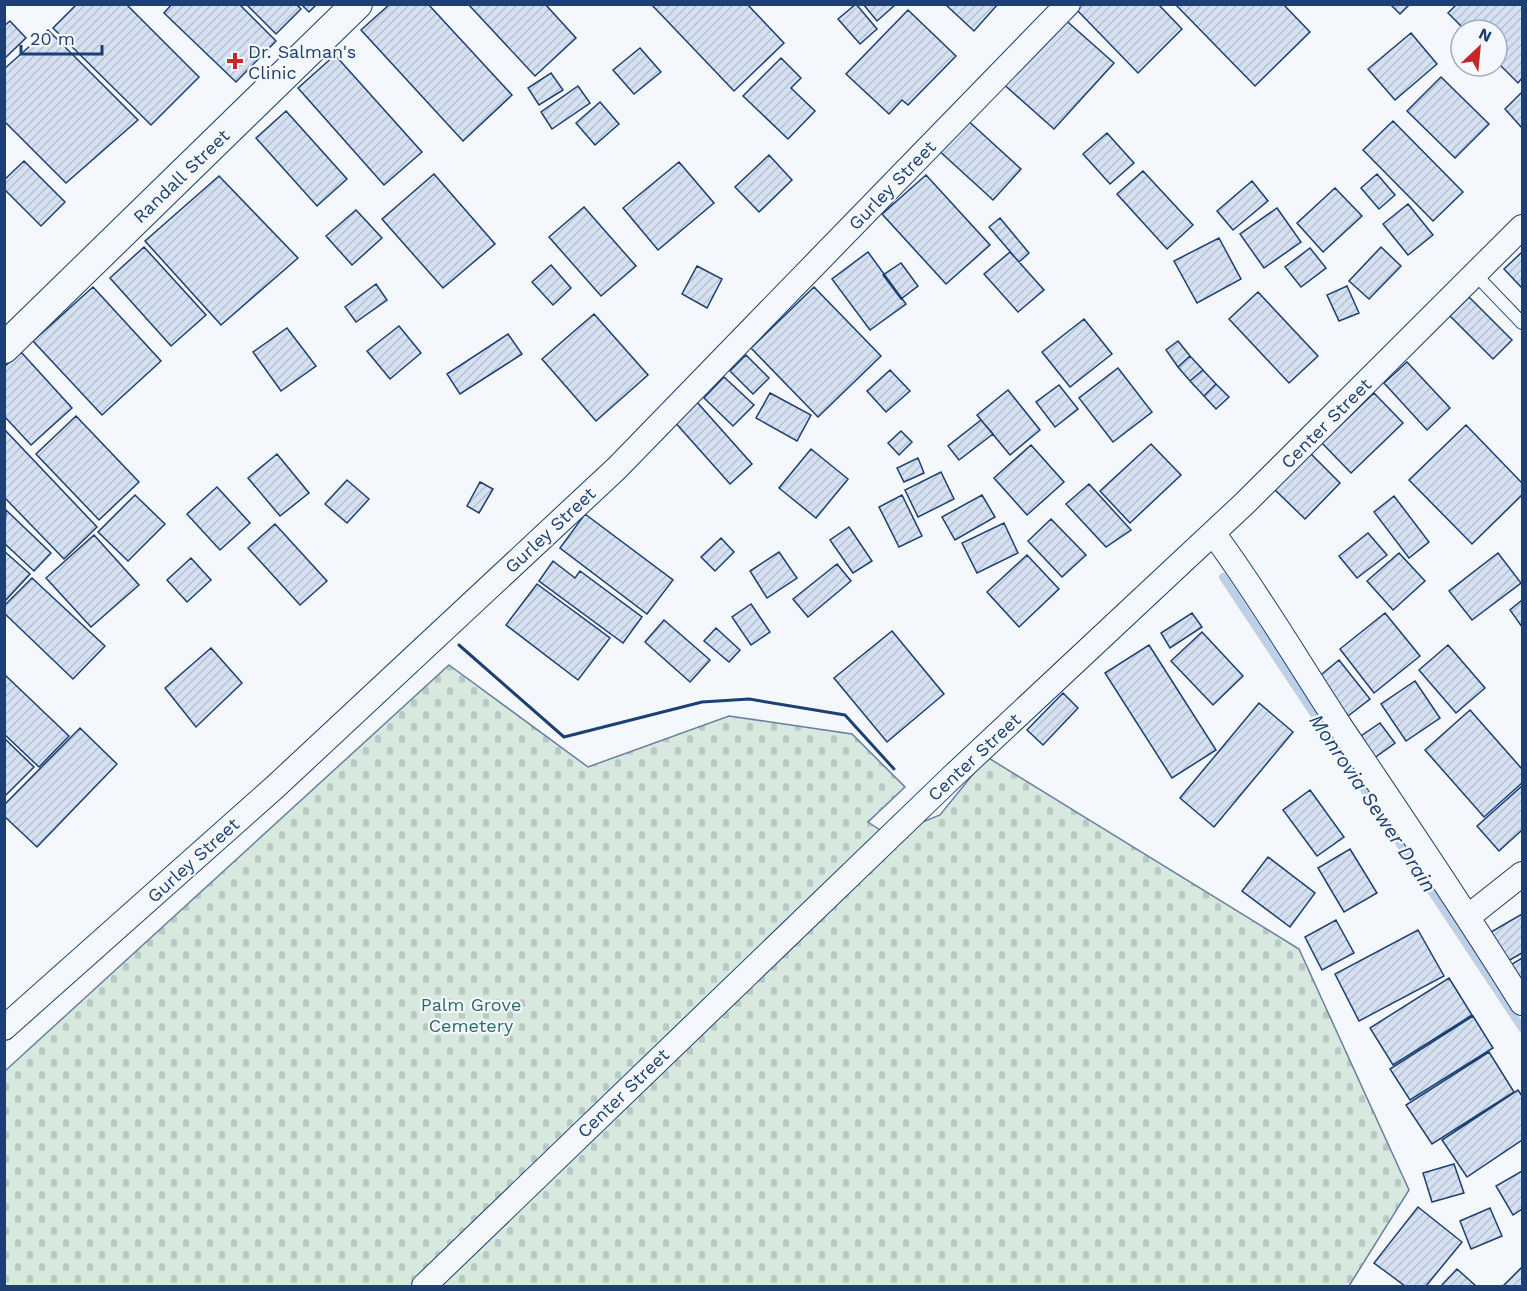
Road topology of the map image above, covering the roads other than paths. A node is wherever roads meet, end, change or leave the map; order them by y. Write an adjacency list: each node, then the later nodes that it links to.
1 (357, 4): 6 (street, Randall Street)
2 (1068, 4): 11 (street, Gurley Street)
3 (1522, 227): 4 (street, Center Street)
4 (1475, 274): 5 (lane); 7 (street, Center Street)
5 (1522, 322)
6 (4, 348)
7 (1213, 533): 9 (street); 12 (street, Center Street)
8 (1522, 874): 9 (street)
9 (1469, 916): 10 (street)
10 (1522, 1003)
11 (4, 1028)
12 (424, 1287)

